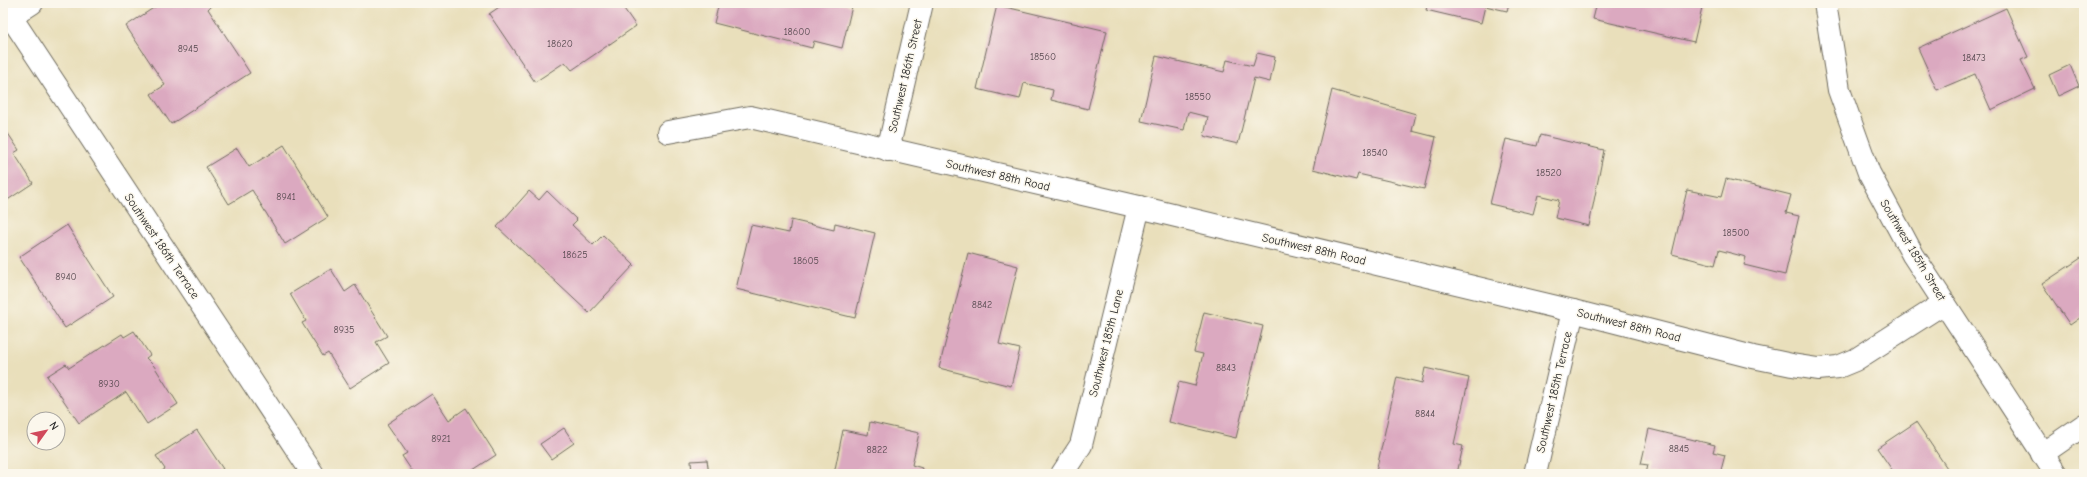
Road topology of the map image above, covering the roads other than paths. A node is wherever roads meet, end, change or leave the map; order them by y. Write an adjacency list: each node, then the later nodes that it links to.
1 (32, 3): 4 (street)
2 (922, 3): 6 (street, Southwest 186th Street)
3 (1825, 3): 8 (street, Southwest 185th Street)
4 (7, 20): 12 (street, Southwest 186th Terrace)
5 (668, 132): 6 (street, Southwest 88th Road)
6 (888, 150): 7 (street, Southwest 88th Road)
7 (1139, 207): 9 (street, Southwest 88th Road); 13 (street, Southwest 185th Lane)
8 (1944, 303): 9 (street, Southwest 88th Road); 11 (street, Southwest 185th Street)
9 (1572, 311): 14 (street, Southwest 185th Terrace)
10 (2084, 426): 11 (street)
11 (2042, 454): 15 (street, Southwest 185th Street)
12 (313, 474)
13 (1062, 474)
14 (1536, 474)
15 (2056, 474)

